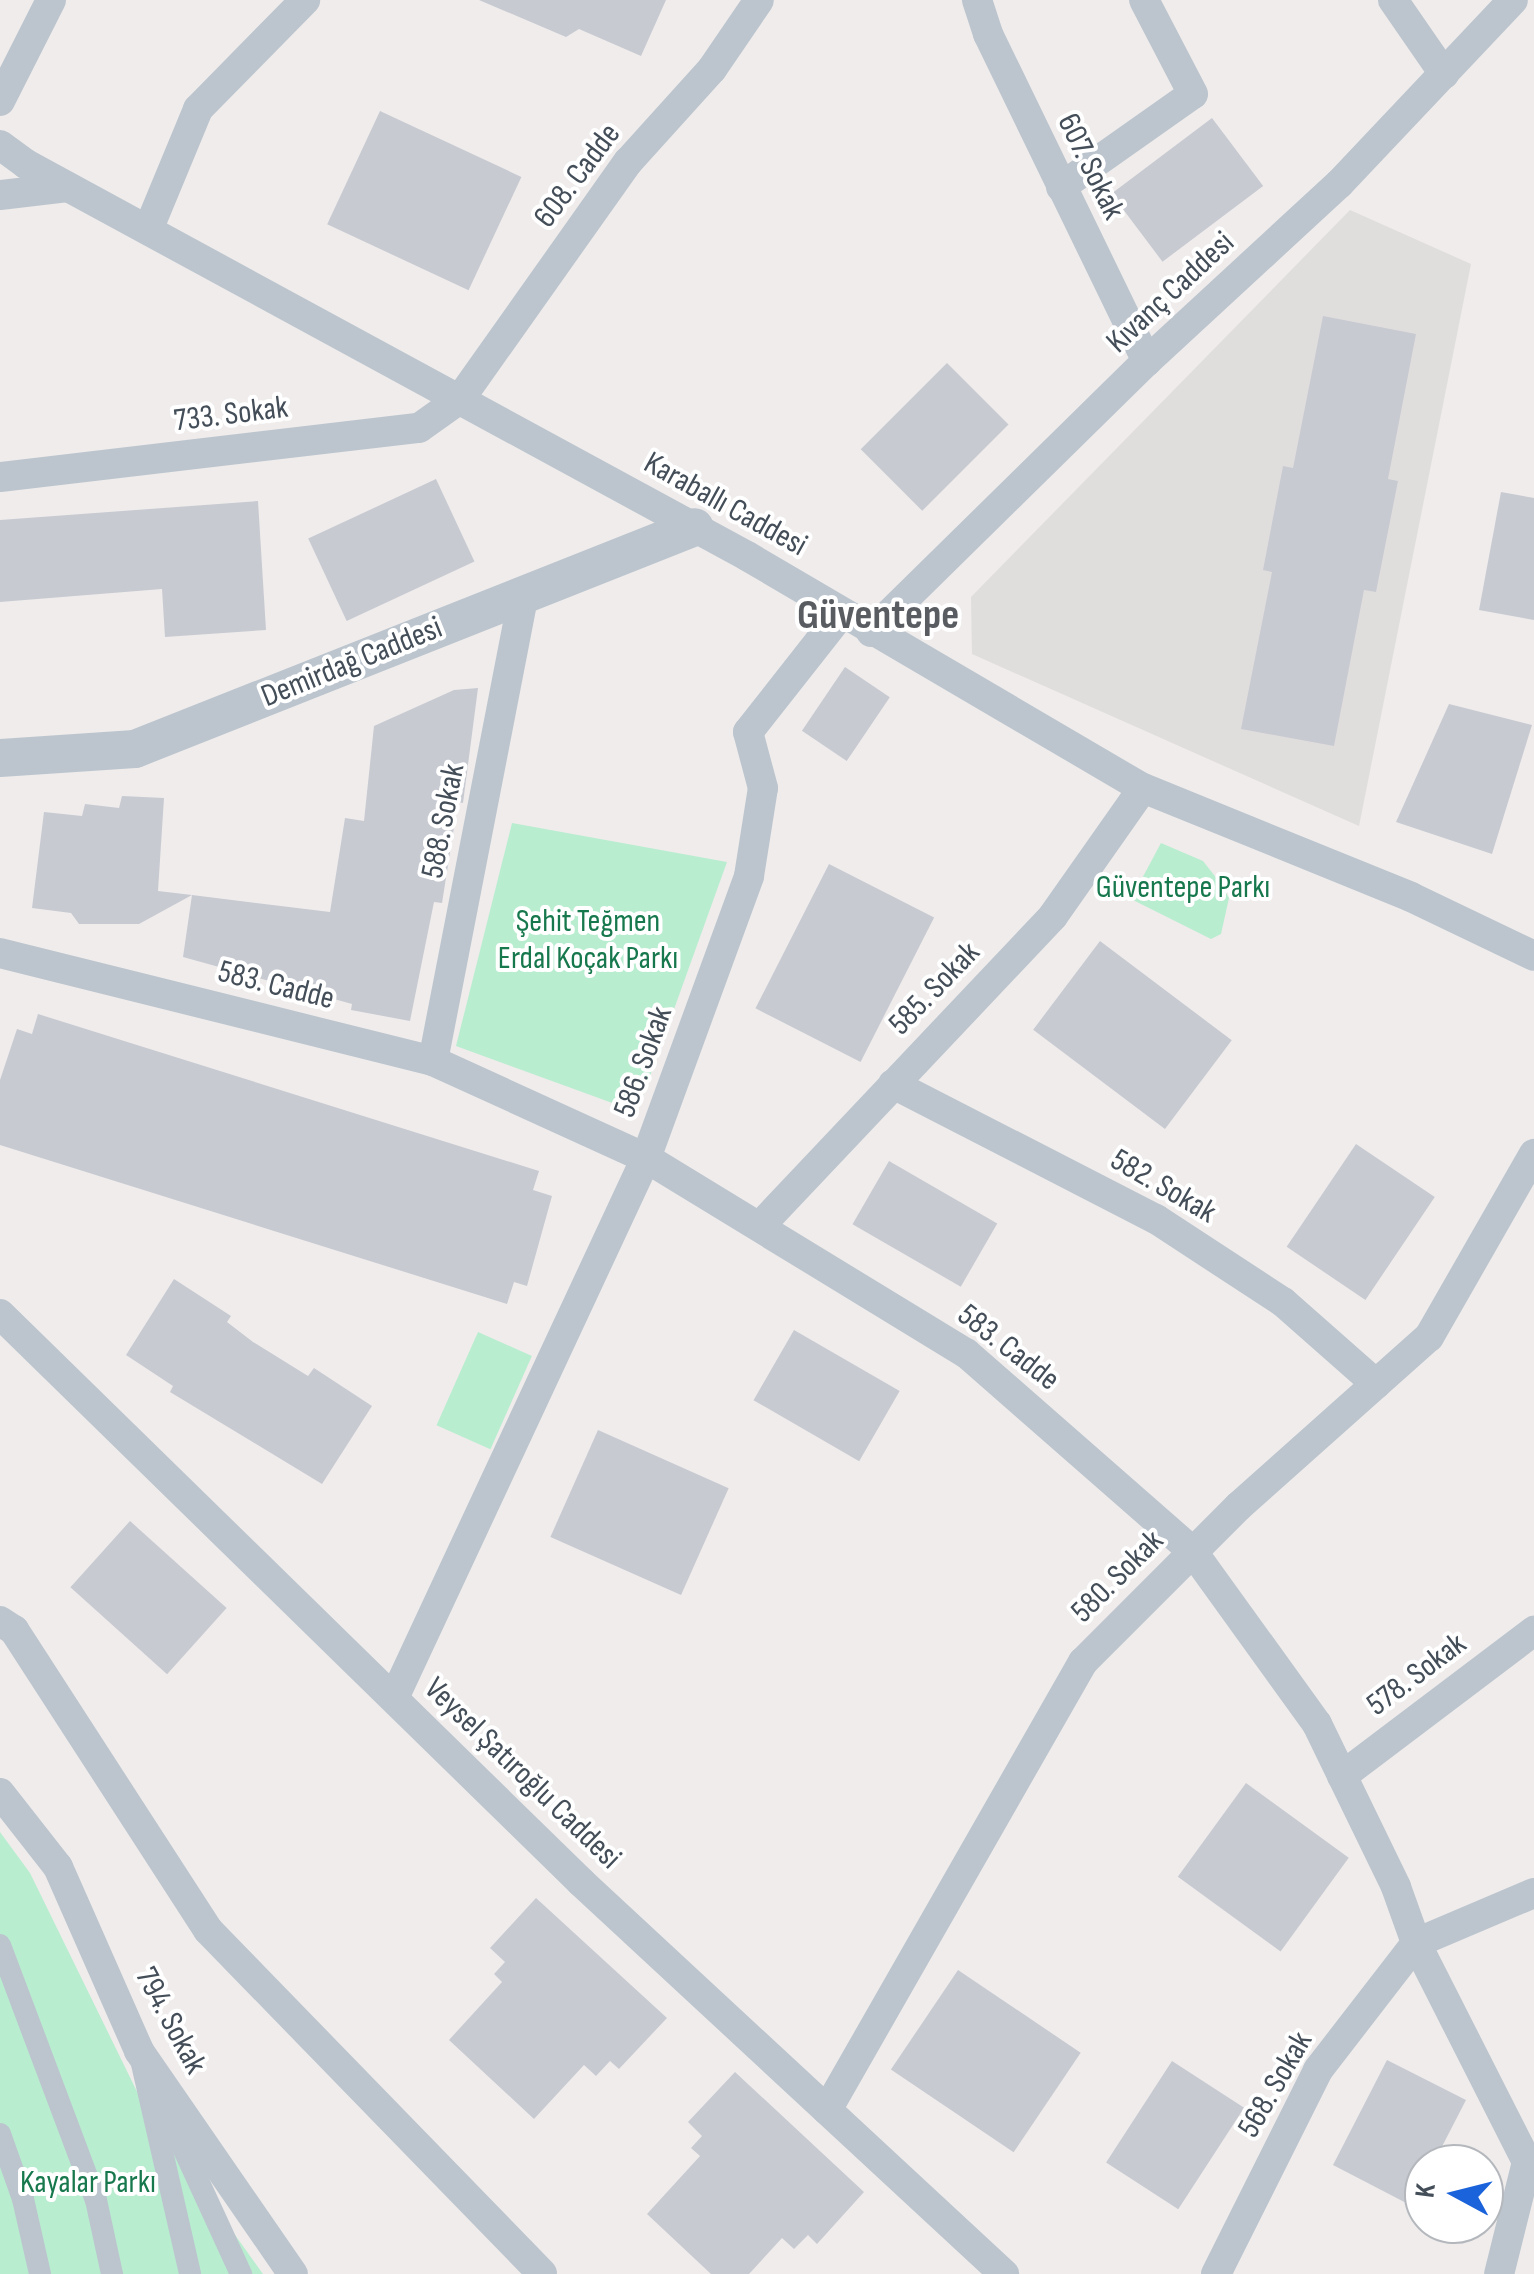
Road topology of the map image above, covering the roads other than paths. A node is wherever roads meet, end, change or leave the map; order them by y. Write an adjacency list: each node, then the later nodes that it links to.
1 (51, 0): 9 (street)
2 (305, 0): 14 (street)
3 (759, 0): 16 (street, 608. Cadde)
4 (977, 0): 12 (street, 607. Sokak)
5 (1144, 0): 12 (street)
6 (1393, 0): 8 (street)
7 (1513, 0): 8 (street, Kıvanç Caddesi)
8 (1444, 74): 15 (street, Kıvanç Caddesi)
9 (0, 100)
10 (0, 144): 11 (street, Karaballı Caddesi)
11 (68, 187): 13 (street); 14 (street, Karaballı Caddesi)
12 (1061, 187): 15 (street, 607. Sokak)
13 (0, 195)
14 (148, 230): 16 (street, Karaballı Caddesi)
15 (1147, 362): 21 (street, Kıvanç Caddesi)
16 (460, 399): 17 (street, 733. Sokak); 18 (street, Karaballı Caddesi)
17 (0, 477)
18 (695, 528): 19 (street, Demirdağ Caddesi); 20 (street, Karaballı Caddesi)
19 (524, 594): 22 (street, Demirdağ Caddesi); 26 (street, 588. Sokak)
20 (841, 614): 21 (street, Karaballı Caddesi); 29 (street, 586. Sokak)
21 (871, 632): 23 (street, Karaballı Caddesi)
22 (0, 758)
23 (1143, 788): 25 (street, Karaballı Caddesi); 27 (street, 585. Sokak)
24 (0, 954): 26 (street, 583. Cadde)
25 (1534, 956)
26 (432, 1061): 29 (street, 583. Cadde)
27 (893, 1084): 30 (street, 585. Sokak); 32 (street, 582. Sokak)
28 (1534, 1154): 32 (street, 580. Sokak)
29 (646, 1158): 30 (street, 583. Cadde); 36 (street)
30 (761, 1225): 33 (street, 583. Cadde)
31 (0, 1314): 36 (street, Veysel Şatıroğlu Caddesi)
32 (1376, 1384): 33 (street, 580. Sokak)
33 (1193, 1552): 37 (street, 583. Cadde); 43 (street, 580. Sokak)
34 (0, 1621): 51 (street)
35 (1534, 1631): 37 (street, 578. Sokak)
36 (394, 1698): 43 (street, Veysel Şatıroğlu Caddesi)
37 (1342, 1776): 40 (street, 583. Cadde)
38 (0, 1793): 42 (street, 794. Sokak)
39 (1534, 1894): 40 (street)
40 (1416, 1943): 45 (street, 583. Cadde); 53 (street, 568. Sokak)
41 (0, 1945): 47 (street)
42 (139, 2051): 48 (street); 49 (street); 50 (street, 794. Sokak)
43 (827, 2110): 52 (street, Veysel Şatıroğlu Caddesi)
44 (0, 2134): 46 (street)
45 (1530, 2162): 54 (street, 583. Cadde)
46 (40, 2274)
47 (112, 2274)
48 (190, 2274)
49 (241, 2274)
50 (293, 2274)
51 (542, 2274)
52 (1004, 2274)
53 (1216, 2274)
54 (1499, 2274)

